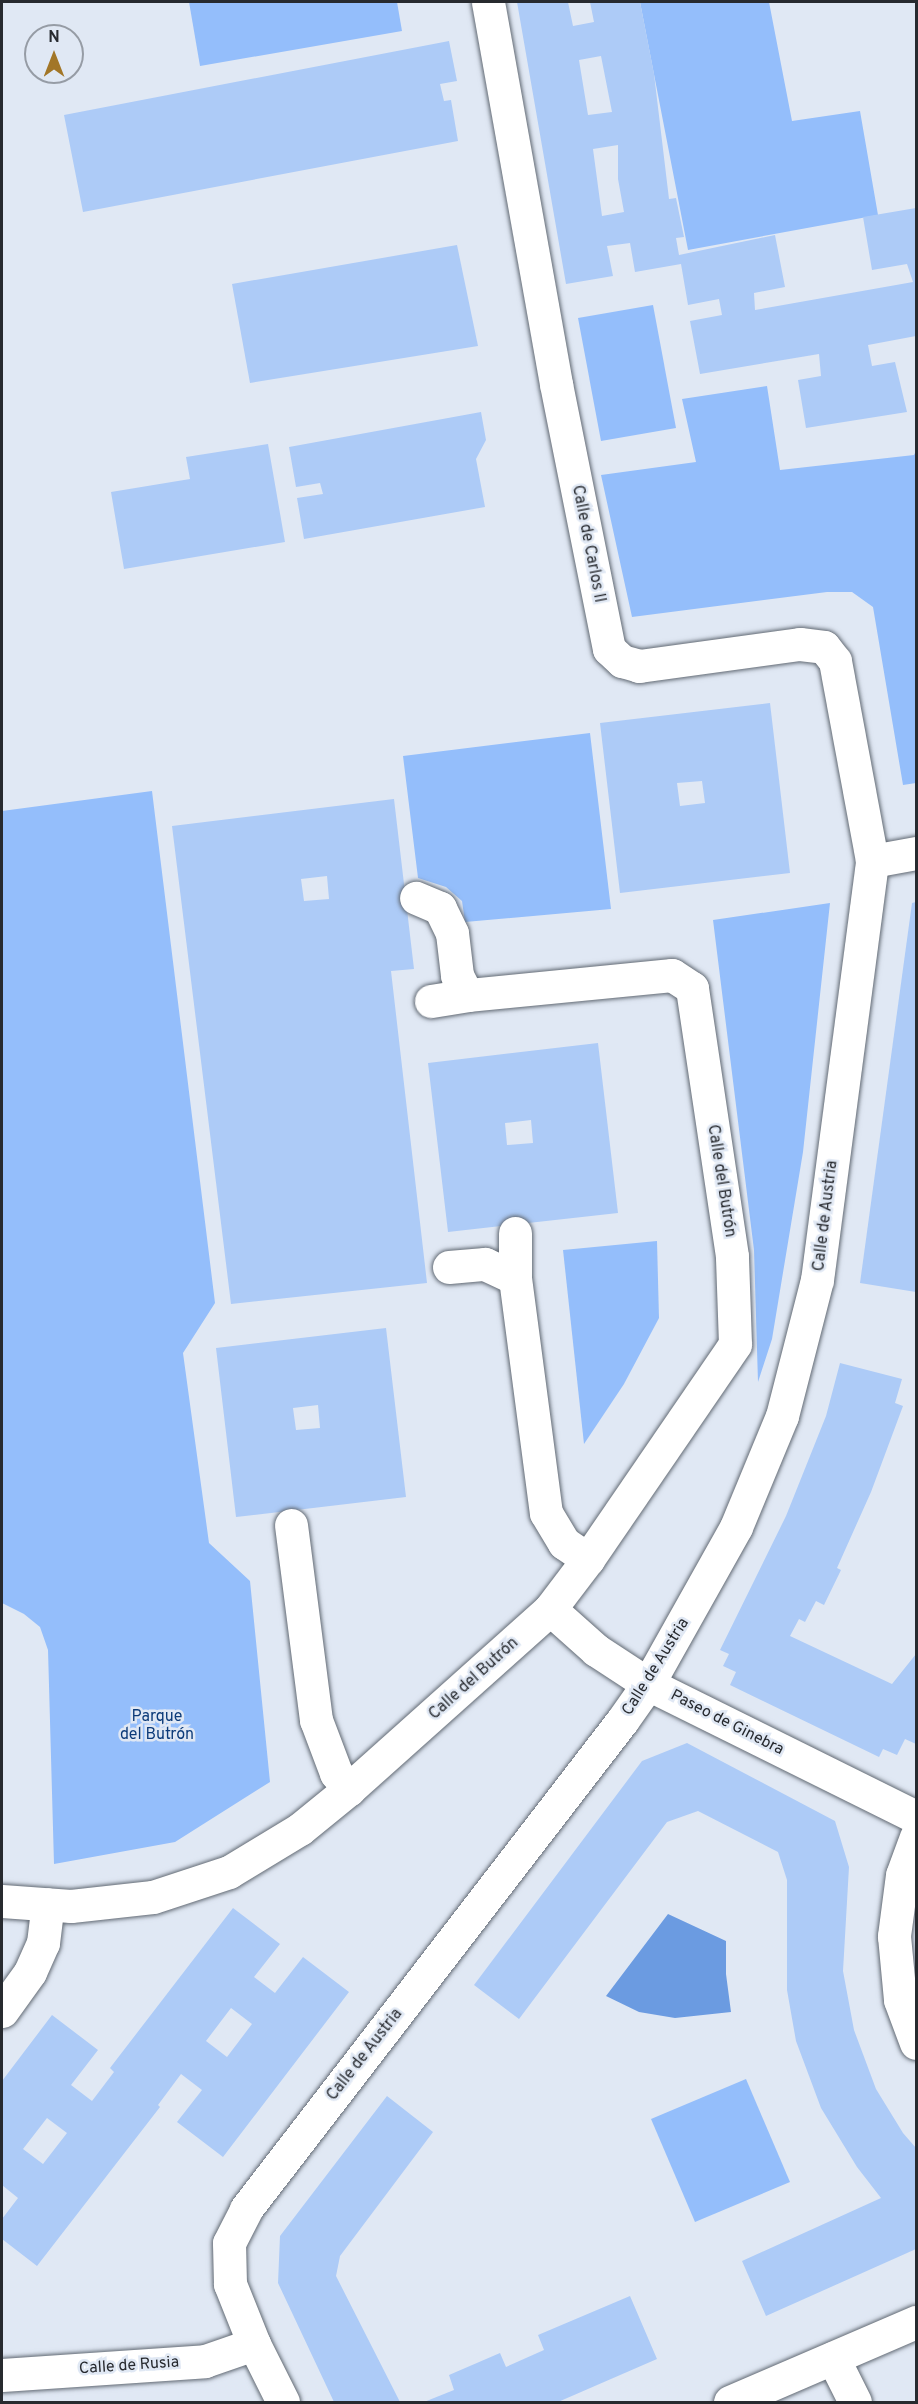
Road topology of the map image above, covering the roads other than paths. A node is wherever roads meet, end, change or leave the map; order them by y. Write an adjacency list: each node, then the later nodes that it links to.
1 (488, 2): 3 (street, Calle de Carlos II)
2 (916, 853): 3 (street)
3 (872, 861): 13 (street, Calle de Austria)
4 (416, 898): 5 (street)
5 (467, 995): 6 (street, Calle del Butrón); 11 (street, Calle del Butrón)
6 (431, 1001)
7 (515, 1233): 9 (street)
8 (448, 1267): 9 (street)
9 (515, 1278): 11 (street)
10 (291, 1525): 14 (street)
11 (588, 1559): 12 (street, Calle del Butrón)
12 (550, 1610): 13 (street, Paseo de Ginebra); 14 (street, Calle del Butrón)
13 (648, 1684): 15 (street, Paseo de Ginebra); 22 (street, Calle de Austria)
14 (350, 1789): 18 (street, Calle del Butrón)
15 (916, 1817)
16 (916, 1837): 20 (street)
17 (2, 1901): 18 (street, Calle del Butrón)
18 (48, 1904): 19 (street)
19 (2, 2011)
20 (916, 2043)
21 (916, 2322): 23 (street)
22 (255, 2344): 24 (street, Calle de Rusia); 25 (street, Calle de Austria)
23 (833, 2358): 26 (street); 27 (street)
24 (2, 2375)
25 (283, 2403)
26 (730, 2403)
27 (855, 2403)

